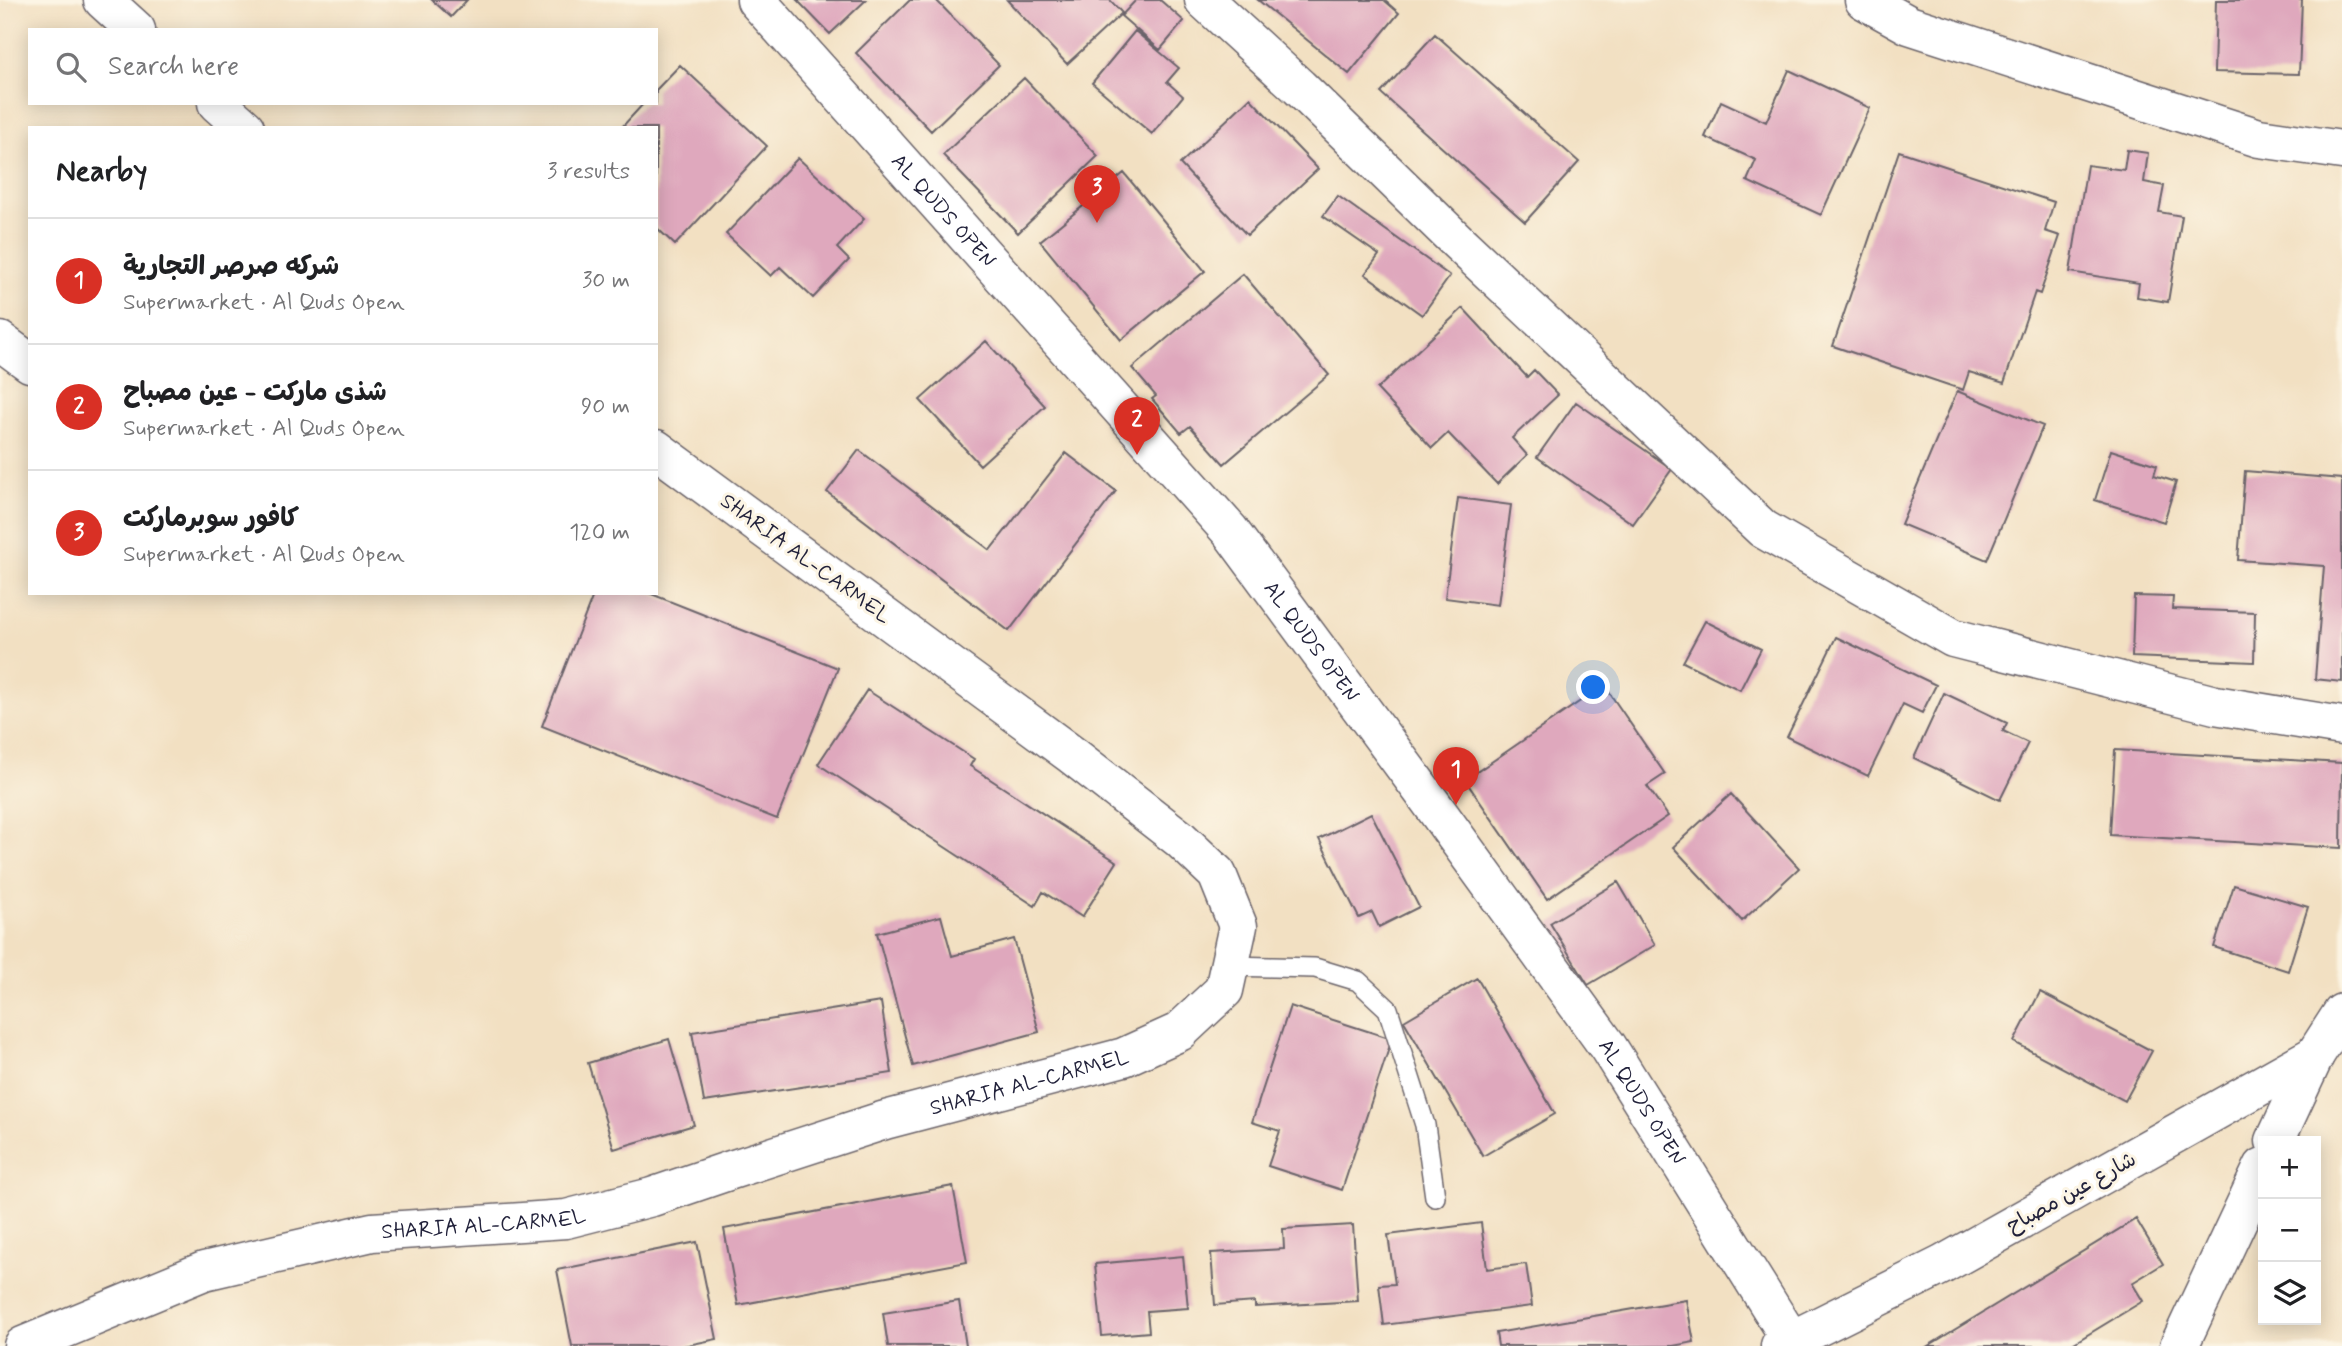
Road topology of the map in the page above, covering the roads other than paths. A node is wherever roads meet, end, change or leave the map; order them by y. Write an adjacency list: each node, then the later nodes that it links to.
1 (103, 0): 5 (street)
2 (756, 0): 19 (street, AL QUDS OPEN)
3 (1203, 0): 12 (street)
4 (1864, 0): 8 (street)
5 (134, 28)
6 (219, 105): 7 (street)
7 (243, 126)
8 (2342, 150)
9 (0, 341): 10 (street)
10 (28, 362)
11 (658, 450): 13 (street, SHARIA AL-CARMEL)
12 (2342, 726)
13 (1230, 966): 18 (lane); 20 (street, SHARIA AL-CARMEL)
14 (2342, 1013): 15 (street, شارع عين مصباح)
15 (2315, 1055): 16 (street); 19 (street, شارع عين مصباح)
16 (2277, 1136)
17 (2258, 1178): 21 (street)
18 (1435, 1197)
19 (1786, 1343)
20 (23, 1346)
21 (2179, 1346)

